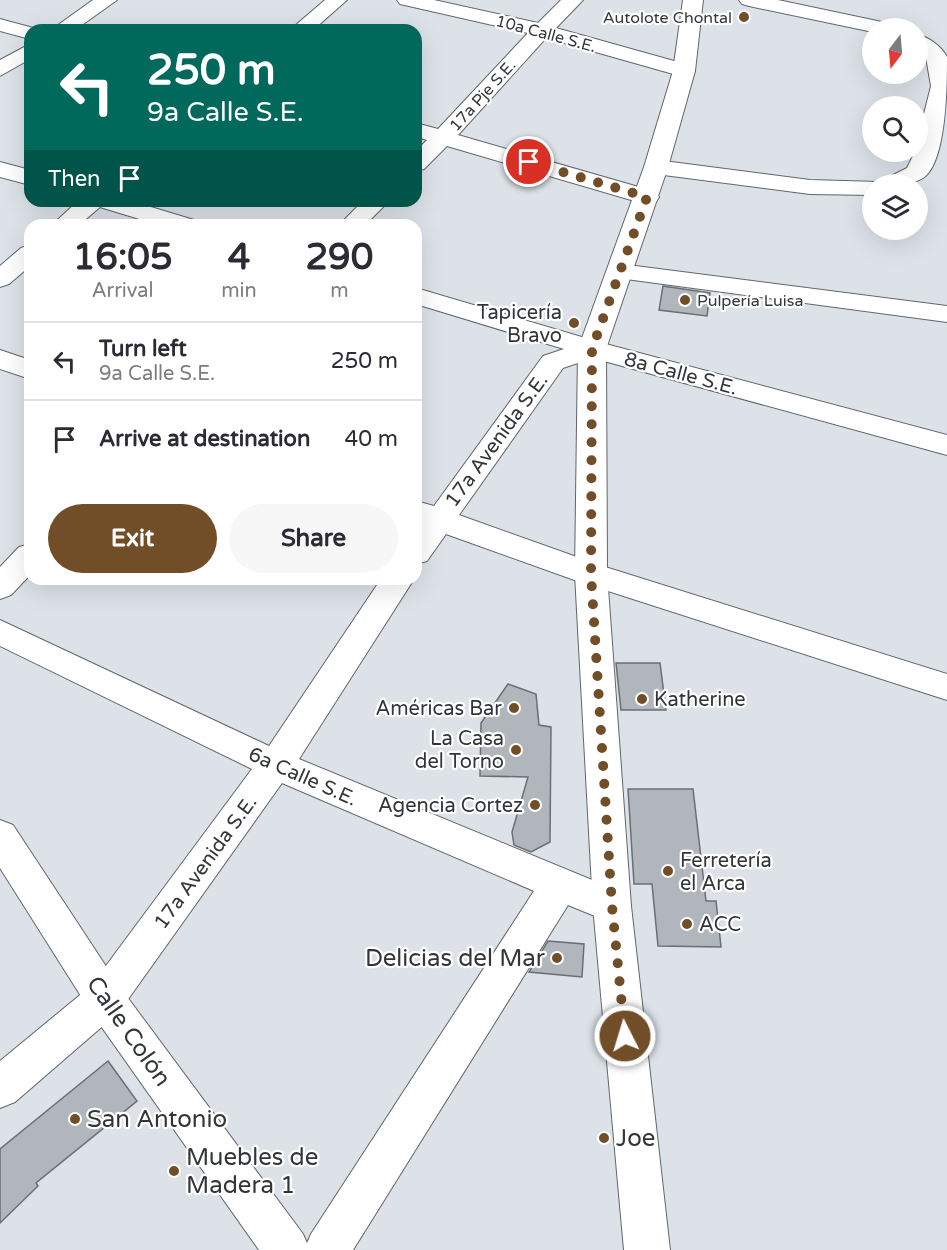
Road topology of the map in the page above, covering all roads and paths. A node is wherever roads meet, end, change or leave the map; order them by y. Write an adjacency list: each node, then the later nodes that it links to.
1 (107, 0): 7 (street)
2 (337, 0): 8 (street)
3 (407, 0): 11 (street, 10a Calle S.E.)
4 (573, 0): 11 (street, 17a Pje S.E.)
5 (693, 0): 16 (street)
6 (749, 0): 9 (street)
7 (70, 24)
8 (307, 24)
9 (862, 24)
10 (0, 25): 12 (street)
11 (540, 30): 16 (street, 10a Calle S.E.); 18 (street, 17a Pje S.E.)
12 (24, 31)
13 (928, 49): 22 (street)
14 (24, 54): 15 (street)
15 (0, 70)
16 (684, 71): 20 (street)
17 (422, 132): 18 (street)
18 (444, 137): 19 (street, 17a Pje S.E.); 25 (street)
19 (422, 158)
20 (656, 167): 24 (street); 25 (street)
21 (0, 169): 23 (street)
22 (912, 174)
23 (24, 176)
24 (862, 188)
25 (647, 197): 33 (street)
26 (86, 207): 29 (street)
27 (125, 207): 30 (street)
28 (370, 207): 31 (street)
29 (71, 219)
30 (165, 219)
31 (357, 219)
32 (24, 259): 34 (street)
33 (620, 272): 36 (street); 37 (street)
34 (0, 279)
35 (422, 298): 37 (street, 8a Calle S.E.)
36 (947, 314)
37 (592, 349): 40 (street, 8a Calle S.E.); 41 (street, 17a Avenida S.E.); 44 (street)
38 (0, 359): 39 (street)
39 (24, 368)
40 (947, 445)
41 (427, 515): 42 (street, 17a Avenida S.E.); 44 (street)
42 (422, 532)
43 (24, 561): 46 (street)
44 (591, 574): 48 (street); 52 (street)
45 (394, 585): 49 (street, 17a Avenida S.E.)
46 (0, 587)
47 (0, 632): 49 (street, 6a Calle S.E.)
48 (947, 687)
49 (276, 765): 51 (street, 6a Calle S.E.); 53 (street, 17a Avenida S.E.)
50 (0, 836): 53 (street, Calle Colón)
51 (559, 885): 52 (street, 6a Calle S.E.); 56 (street)
52 (612, 906): 57 (street)
53 (105, 999): 54 (street, 17a Avenida S.E.); 55 (street, Calle Colón)
54 (0, 1088)
55 (287, 1250)
56 (327, 1250)
57 (647, 1250)

